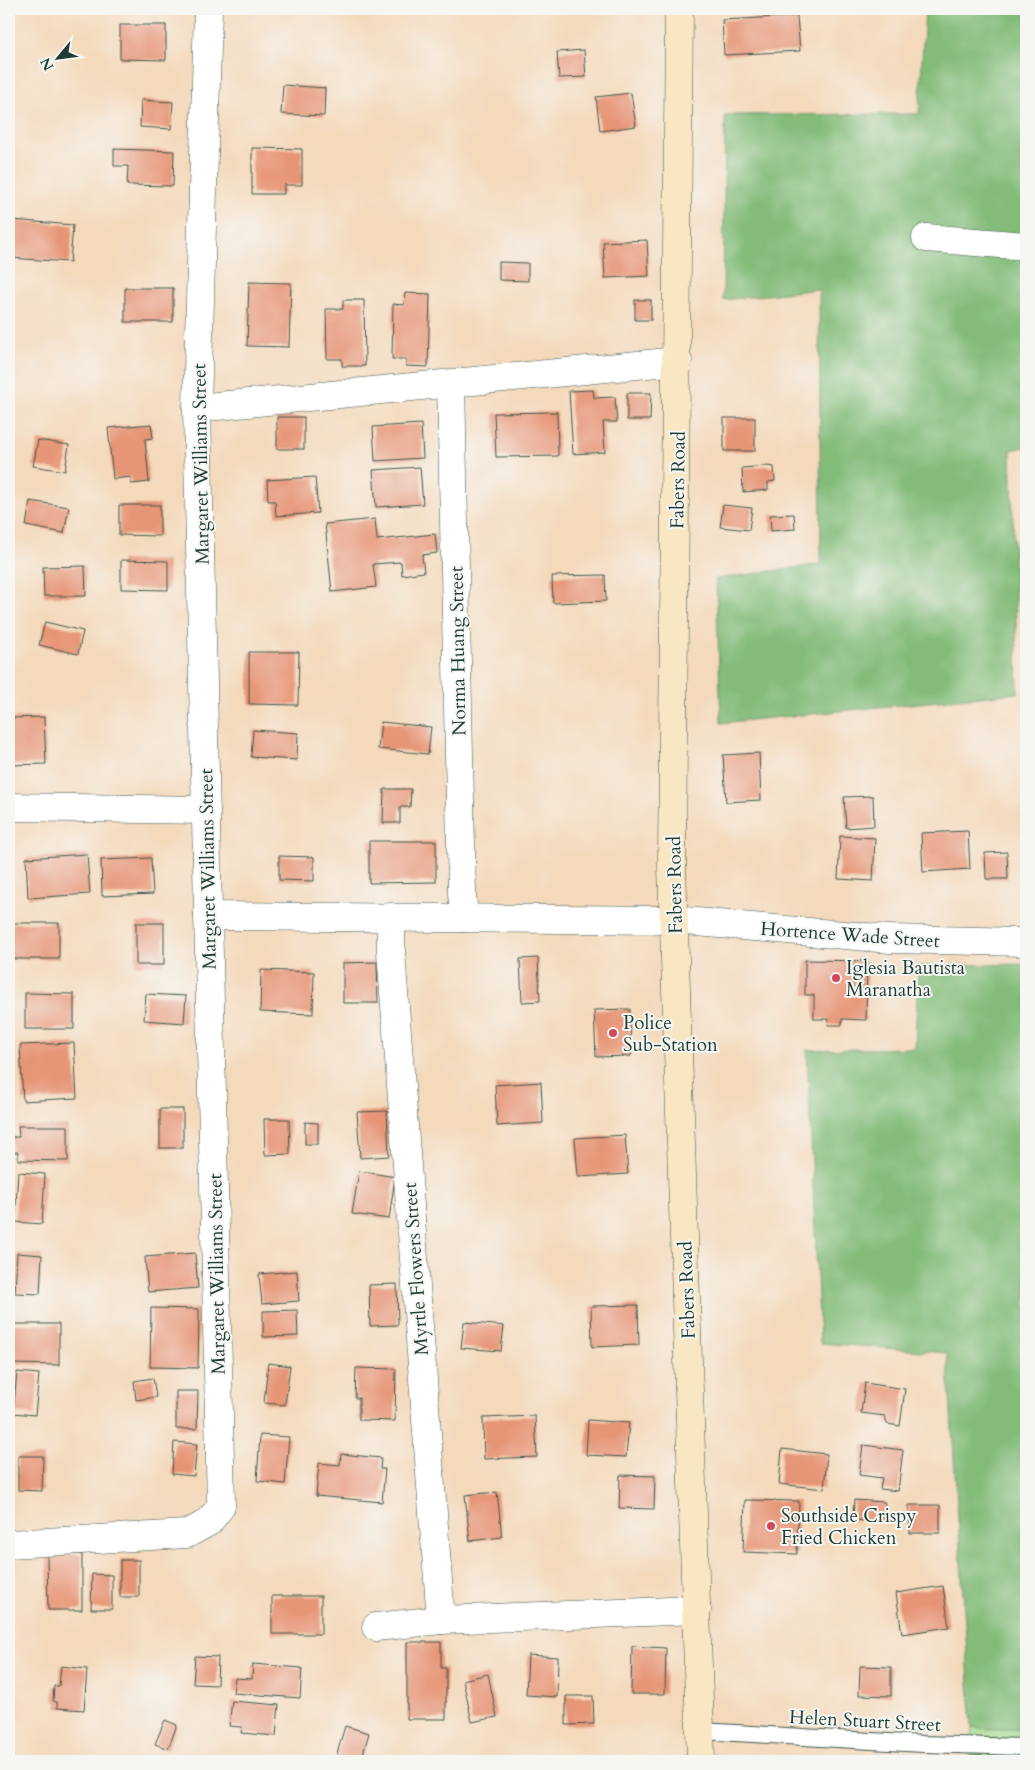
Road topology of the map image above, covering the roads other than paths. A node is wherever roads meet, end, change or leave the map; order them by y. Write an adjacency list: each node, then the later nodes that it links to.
1 (208, 9): 7 (street, Margaret Williams Street)
2 (679, 9): 5 (main road, Fabers Road)
3 (926, 238): 4 (street)
4 (1026, 246)
5 (678, 361): 6 (street); 13 (main road, Fabers Road)
6 (451, 384): 7 (street); 12 (street, Norma Huang Street)
7 (198, 408): 9 (street, Margaret Williams Street)
8 (9, 807): 9 (street)
9 (206, 810): 10 (street, Margaret Williams Street)
10 (208, 916): 11 (street, Hortence Wade Street); 15 (street, Margaret Williams Street)
11 (390, 917): 12 (street, Hortence Wade Street); 17 (street, Myrtle Flowers Street)
12 (464, 918): 13 (street, Hortence Wade Street)
13 (674, 920): 14 (street, Hortence Wade Street); 16 (main road, Fabers Road)
14 (1026, 942)
15 (9, 1544)
16 (697, 1610): 17 (street); 19 (main road, Fabers Road)
17 (441, 1620): 18 (street)
18 (376, 1627)
19 (701, 1730): 20 (lane, Helen Stuart Street); 21 (main road, Fabers Road)
20 (1026, 1747)
21 (701, 1761)

